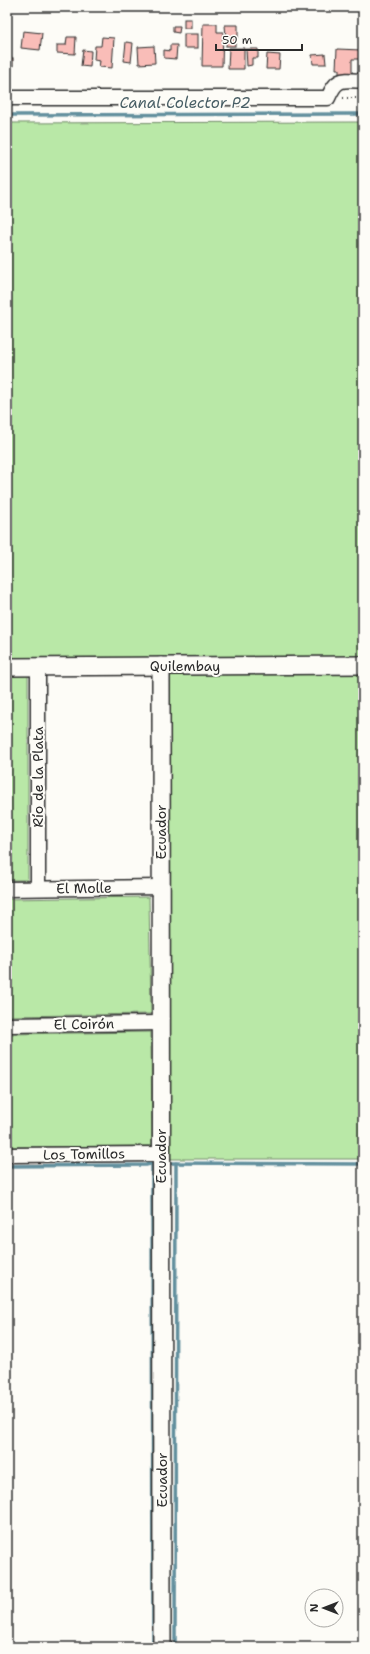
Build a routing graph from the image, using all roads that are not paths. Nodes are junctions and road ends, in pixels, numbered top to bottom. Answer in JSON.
{"nodes":[{"id":1,"x":363,"y":81,"type":"edge"},
{"id":2,"x":7,"y":98,"type":"edge"},
{"id":3,"x":363,"y":665,"type":"edge"},
{"id":4,"x":161,"y":666,"type":"junction"},
{"id":5,"x":7,"y":667,"type":"edge"},
{"id":6,"x":38,"y":667,"type":"junction"},
{"id":7,"x":161,"y":887,"type":"junction"},
{"id":8,"x":38,"y":888,"type":"junction"},
{"id":9,"x":7,"y":889,"type":"edge"},
{"id":10,"x":161,"y":1023,"type":"junction"},
{"id":11,"x":7,"y":1025,"type":"edge"},
{"id":12,"x":161,"y":1154,"type":"junction"},
{"id":13,"x":7,"y":1155,"type":"edge"},
{"id":14,"x":162,"y":1647,"type":"edge"}],
"edges":[{"from":1,"to":2,"type":"street"},
{"from":3,"to":4,"type":"street","name":"Quilembay"},
{"from":4,"to":6,"type":"street","name":"Quilembay"},
{"from":4,"to":7,"type":"street","name":"Ecuador"},
{"from":5,"to":6,"type":"street","name":"Quilembay"},
{"from":6,"to":8,"type":"street","name":"Río de la Plata"},
{"from":7,"to":8,"type":"street","name":"El Molle"},
{"from":7,"to":10,"type":"street","name":"Ecuador"},
{"from":8,"to":9,"type":"street","name":"El Molle"},
{"from":10,"to":11,"type":"street","name":"El Coirón"},
{"from":10,"to":12,"type":"street","name":"Ecuador"},
{"from":12,"to":13,"type":"street","name":"Los Tomillos"},
{"from":12,"to":14,"type":"street","name":"Ecuador"}]}
